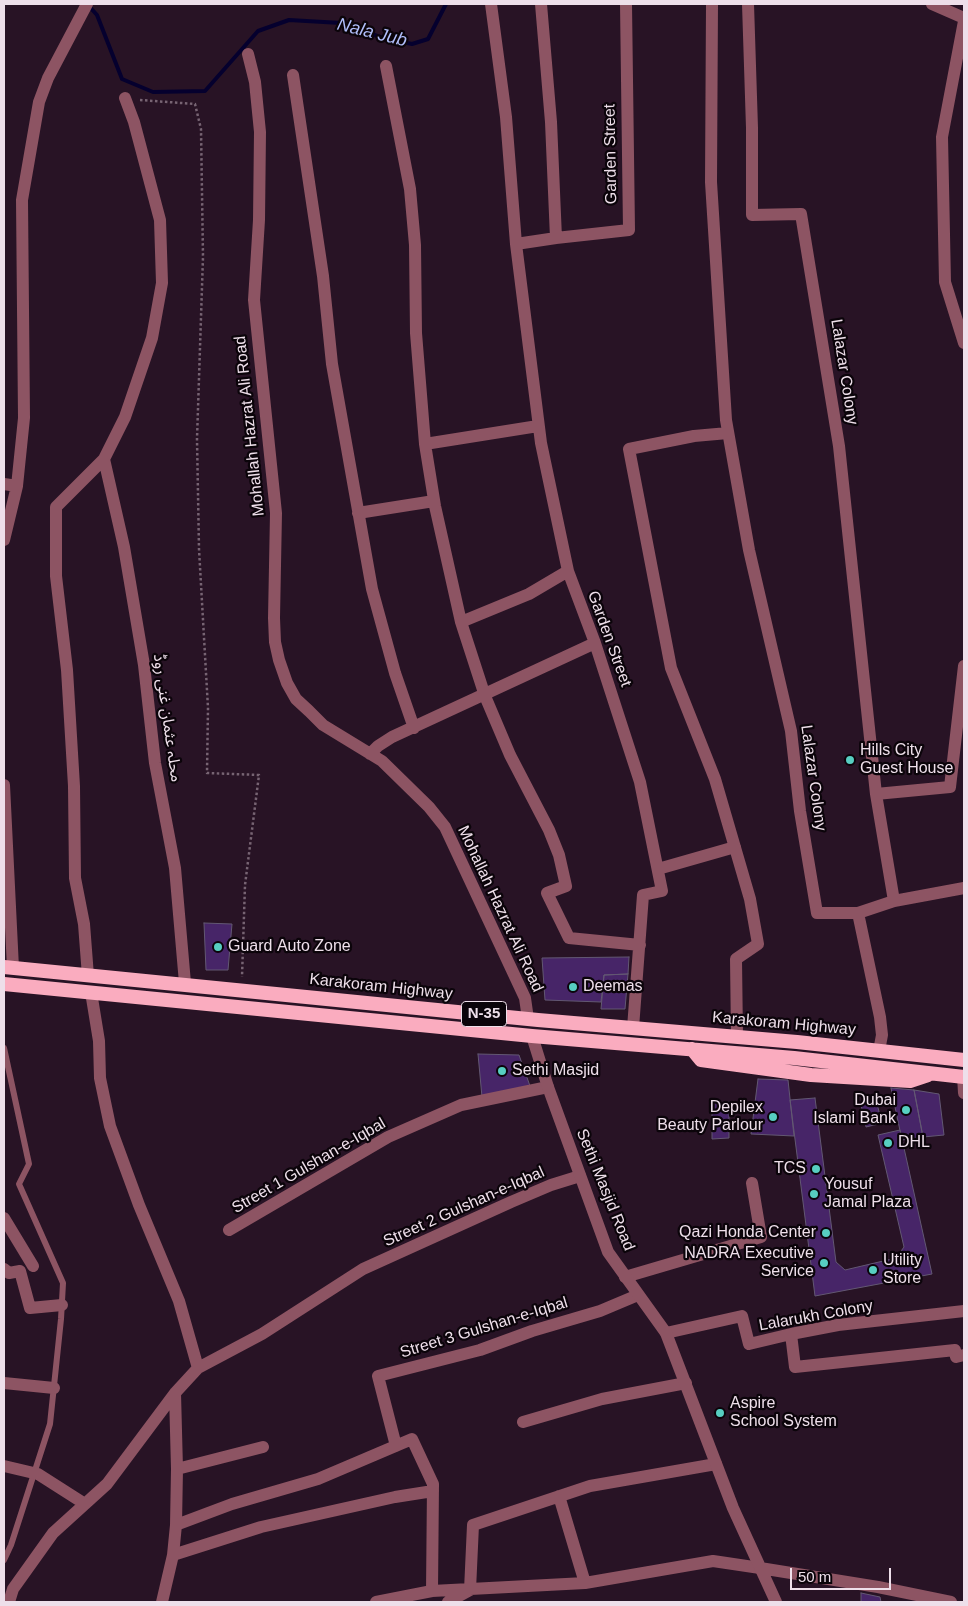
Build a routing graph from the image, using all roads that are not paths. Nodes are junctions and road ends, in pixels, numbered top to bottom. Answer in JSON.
{"nodes":[{"id":1,"x":491,"y":4,"type":"edge"},
{"id":2,"x":542,"y":4,"type":"edge"},
{"id":3,"x":626,"y":4,"type":"edge"},
{"id":4,"x":712,"y":4,"type":"edge"},
{"id":5,"x":748,"y":4,"type":"edge"},
{"id":6,"x":932,"y":4,"type":"edge"},
{"id":7,"x":85,"y":6,"type":"edge"},
{"id":8,"x":964,"y":20,"type":"edge"},
{"id":9,"x":248,"y":54,"type":"dead end"},
{"id":10,"x":386,"y":66,"type":"dead end"},
{"id":11,"x":293,"y":75,"type":"dead end"},
{"id":12,"x":125,"y":98,"type":"road end"},
{"id":13,"x":556,"y":238,"type":"junction"},
{"id":14,"x":516,"y":244,"type":"junction"},
{"id":15,"x":964,"y":343,"type":"edge"},
{"id":16,"x":538,"y":426,"type":"junction"},
{"id":17,"x":728,"y":433,"type":"junction"},
{"id":18,"x":425,"y":444,"type":"junction"},
{"id":19,"x":104,"y":459,"type":"junction"},
{"id":20,"x":4,"y":484,"type":"edge"},
{"id":21,"x":17,"y":486,"type":"junction"},
{"id":22,"x":434,"y":501,"type":"junction"},
{"id":23,"x":358,"y":513,"type":"junction"},
{"id":24,"x":4,"y":540,"type":"edge"},
{"id":25,"x":568,"y":571,"type":"junction"},
{"id":26,"x":461,"y":622,"type":"junction"},
{"id":27,"x":595,"y":643,"type":"junction"},
{"id":28,"x":964,"y":666,"type":"edge"},
{"id":29,"x":485,"y":696,"type":"junction"},
{"id":30,"x":414,"y":728,"type":"junction"},
{"id":31,"x":370,"y":754,"type":"junction"},
{"id":32,"x":4,"y":785,"type":"edge"},
{"id":33,"x":876,"y":794,"type":"junction"},
{"id":34,"x":735,"y":847,"type":"junction"},
{"id":35,"x":658,"y":869,"type":"junction"},
{"id":36,"x":964,"y":888,"type":"edge"},
{"id":37,"x":894,"y":901,"type":"junction"},
{"id":38,"x":858,"y":913,"type":"junction"},
{"id":39,"x":640,"y":945,"type":"junction"},
{"id":40,"x":8,"y":968,"type":"edge"},
{"id":41,"x":88,"y":976,"type":"junction"},
{"id":42,"x":185,"y":983,"type":"junction"},
{"id":43,"x":4,"y":984,"type":"edge"},
{"id":44,"x":91,"y":992,"type":"junction"},
{"id":45,"x":528,"y":1019,"type":"junction"},
{"id":46,"x":633,"y":1028,"type":"junction"},
{"id":47,"x":532,"y":1036,"type":"junction"},
{"id":48,"x":737,"y":1037,"type":"junction"},
{"id":49,"x":808,"y":1044,"type":"junction"},
{"id":50,"x":4,"y":1048,"type":"edge"},
{"id":51,"x":692,"y":1049,"type":"junction"},
{"id":52,"x":879,"y":1051,"type":"junction"},
{"id":53,"x":804,"y":1059,"type":"junction"},
{"id":54,"x":964,"y":1060,"type":"edge"},
{"id":55,"x":934,"y":1073,"type":"junction"},
{"id":56,"x":964,"y":1076,"type":"edge"},
{"id":57,"x":548,"y":1087,"type":"junction"},
{"id":58,"x":964,"y":1093,"type":"edge"},
{"id":59,"x":580,"y":1176,"type":"junction"},
{"id":60,"x":752,"y":1183,"type":"dead end"},
{"id":61,"x":4,"y":1218,"type":"edge"},
{"id":62,"x":229,"y":1230,"type":"dead end"},
{"id":63,"x":32,"y":1266,"type":"dead end"},
{"id":64,"x":4,"y":1269,"type":"edge"},
{"id":65,"x":625,"y":1277,"type":"junction"},
{"id":66,"x":638,"y":1295,"type":"junction"},
{"id":67,"x":62,"y":1305,"type":"junction"},
{"id":68,"x":964,"y":1311,"type":"edge"},
{"id":69,"x":666,"y":1333,"type":"junction"},
{"id":70,"x":791,"y":1334,"type":"junction"},
{"id":71,"x":964,"y":1355,"type":"edge"},
{"id":72,"x":198,"y":1368,"type":"junction"},
{"id":73,"x":4,"y":1383,"type":"edge"},
{"id":74,"x":686,"y":1383,"type":"junction"},
{"id":75,"x":54,"y":1388,"type":"junction"},
{"id":76,"x":175,"y":1393,"type":"junction"},
{"id":77,"x":522,"y":1422,"type":"dead end"},
{"id":78,"x":396,"y":1446,"type":"junction"},
{"id":79,"x":263,"y":1447,"type":"dead end"},
{"id":80,"x":716,"y":1464,"type":"junction"},
{"id":81,"x":4,"y":1466,"type":"edge"},
{"id":82,"x":177,"y":1469,"type":"junction"},
{"id":83,"x":33,"y":1473,"type":"junction"},
{"id":84,"x":433,"y":1491,"type":"junction"},
{"id":85,"x":559,"y":1496,"type":"junction"},
{"id":86,"x":85,"y":1504,"type":"junction"},
{"id":87,"x":176,"y":1525,"type":"junction"},
{"id":88,"x":173,"y":1555,"type":"junction"},
{"id":89,"x":4,"y":1560,"type":"edge"},
{"id":90,"x":760,"y":1568,"type":"junction"},
{"id":91,"x":585,"y":1583,"type":"junction"},
{"id":92,"x":470,"y":1590,"type":"junction"},
{"id":93,"x":432,"y":1591,"type":"junction"},
{"id":94,"x":9,"y":1602,"type":"edge"},
{"id":95,"x":162,"y":1602,"type":"edge"},
{"id":96,"x":376,"y":1602,"type":"edge"},
{"id":97,"x":448,"y":1602,"type":"edge"},
{"id":98,"x":776,"y":1602,"type":"edge"},
{"id":99,"x":951,"y":1602,"type":"edge"}],
"edges":[{"from":1,"to":14,"type":"street","name":"Garden Street"},
{"from":2,"to":13,"type":"street"},
{"from":3,"to":13,"type":"street","name":"Garden Street"},
{"from":4,"to":17,"type":"street"},
{"from":5,"to":33,"type":"street","name":"Lalazar Colony"},
{"from":6,"to":8,"type":"street"},
{"from":7,"to":21,"type":"street"},
{"from":8,"to":15,"type":"street"},
{"from":9,"to":31,"type":"street","name":"Mohallah Hazrat Ali Road"},
{"from":10,"to":18,"type":"street"},
{"from":11,"to":23,"type":"street"},
{"from":12,"to":19,"type":"street"},
{"from":13,"to":14,"type":"street","name":"Garden Street"},
{"from":14,"to":16,"type":"street","name":"Garden Street"},
{"from":16,"to":18,"type":"street"},
{"from":16,"to":25,"type":"street","name":"Garden Street"},
{"from":17,"to":34,"type":"street"},
{"from":17,"to":38,"type":"street","name":"Lalazar Colony"},
{"from":18,"to":22,"type":"street"},
{"from":19,"to":41,"type":"street"},
{"from":19,"to":42,"type":"street","name":"محلہ عثمان غنی روڈ"},
{"from":20,"to":21,"type":"street"},
{"from":21,"to":24,"type":"street"},
{"from":22,"to":23,"type":"street"},
{"from":22,"to":26,"type":"street"},
{"from":23,"to":30,"type":"street"},
{"from":25,"to":26,"type":"street"},
{"from":25,"to":27,"type":"street","name":"Garden Street"},
{"from":26,"to":29,"type":"street"},
{"from":27,"to":29,"type":"street"},
{"from":27,"to":35,"type":"street","name":"Garden Street"},
{"from":28,"to":33,"type":"street"},
{"from":29,"to":30,"type":"street"},
{"from":29,"to":39,"type":"street"},
{"from":30,"to":31,"type":"street"},
{"from":31,"to":45,"type":"street","name":"Mohallah Hazrat Ali Road"},
{"from":32,"to":40,"type":"street"},
{"from":33,"to":37,"type":"street","name":"Lalazar Colony"},
{"from":34,"to":35,"type":"street"},
{"from":34,"to":48,"type":"street"},
{"from":35,"to":39,"type":"street","name":"Garden Street"},
{"from":36,"to":37,"type":"street"},
{"from":37,"to":38,"type":"street","name":"Lalazar Colony"},
{"from":38,"to":52,"type":"street"},
{"from":39,"to":46,"type":"street","name":"Garden Street"},
{"from":40,"to":41,"type":"highway","name":"Karakoram Highway","number":"N-35"},
{"from":41,"to":42,"type":"highway","name":"Karakoram Highway","number":"N-35"},
{"from":42,"to":45,"type":"highway","name":"Karakoram Highway","number":"N-35"},
{"from":43,"to":44,"type":"highway","name":"Karakoram Highway","number":"N-35"},
{"from":44,"to":47,"type":"highway","name":"Karakoram Highway","number":"N-35"},
{"from":44,"to":72,"type":"street"},
{"from":45,"to":46,"type":"highway","name":"Karakoram Highway","number":"N-35"},
{"from":46,"to":48,"type":"highway","name":"Karakoram Highway","number":"N-35"},
{"from":47,"to":51,"type":"highway","name":"Karakoram Highway","number":"N-35"},
{"from":47,"to":57,"type":"street","name":"Sethi Masjid Road"},
{"from":48,"to":49,"type":"highway","name":"Karakoram Highway","number":"N-35"},
{"from":49,"to":52,"type":"highway","name":"Karakoram Highway","number":"N-35"},
{"from":49,"to":53,"type":"highway"},
{"from":50,"to":67,"type":"lane"},
{"from":51,"to":53,"type":"highway","name":"Karakoram Highway","number":"N-35"},
{"from":51,"to":55,"type":"highway"},
{"from":52,"to":54,"type":"highway","name":"Karakoram Highway","number":"N-35"},
{"from":53,"to":55,"type":"highway","name":"Karakoram Highway","number":"N-35"},
{"from":55,"to":56,"type":"highway","name":"Karakoram Highway","number":"N-35"},
{"from":56,"to":58,"type":"street"},
{"from":57,"to":59,"type":"street","name":"Sethi Masjid Road"},
{"from":57,"to":62,"type":"street","name":"Street 1 Gulshan-e-Iqbal"},
{"from":59,"to":65,"type":"street","name":"Sethi Masjid Road"},
{"from":59,"to":72,"type":"street","name":"Street 2 Gulshan-e-Iqbal"},
{"from":60,"to":65,"type":"street"},
{"from":61,"to":63,"type":"street"},
{"from":64,"to":67,"type":"street"},
{"from":65,"to":66,"type":"street","name":"Sethi Masjid Road"},
{"from":66,"to":69,"type":"street","name":"Sethi Masjid Road"},
{"from":66,"to":78,"type":"street","name":"Street 3 Gulshan-e-Iqbal"},
{"from":67,"to":75,"type":"lane"},
{"from":68,"to":70,"type":"street","name":"Lalarukh Colony"},
{"from":69,"to":70,"type":"street","name":"Lalarukh Colony"},
{"from":69,"to":74,"type":"street","name":"Sethi Masjid Road"},
{"from":70,"to":71,"type":"street"},
{"from":72,"to":76,"type":"street","name":"Street 2 Gulshan-e-Iqbal"},
{"from":73,"to":75,"type":"street"},
{"from":74,"to":77,"type":"street"},
{"from":74,"to":80,"type":"street","name":"Sethi Masjid Road"},
{"from":75,"to":83,"type":"lane"},
{"from":76,"to":82,"type":"street"},
{"from":76,"to":86,"type":"street","name":"Street 2 Gulshan-e-Iqbal"},
{"from":78,"to":84,"type":"street"},
{"from":78,"to":87,"type":"street"},
{"from":79,"to":82,"type":"street"},
{"from":80,"to":85,"type":"street"},
{"from":80,"to":90,"type":"street","name":"Sethi Masjid Road"},
{"from":81,"to":83,"type":"street"},
{"from":82,"to":87,"type":"street"},
{"from":83,"to":86,"type":"street"},
{"from":83,"to":89,"type":"lane"},
{"from":84,"to":88,"type":"street"},
{"from":84,"to":93,"type":"street"},
{"from":85,"to":91,"type":"street"},
{"from":85,"to":92,"type":"street"},
{"from":86,"to":94,"type":"street","name":"Street 2 Gulshan-e-Iqbal"},
{"from":87,"to":88,"type":"street"},
{"from":88,"to":95,"type":"street"},
{"from":90,"to":91,"type":"street"},
{"from":90,"to":98,"type":"street","name":"Sethi Masjid Road"},
{"from":90,"to":99,"type":"street"},
{"from":91,"to":92,"type":"street"},
{"from":92,"to":93,"type":"street"},
{"from":92,"to":97,"type":"street"},
{"from":93,"to":96,"type":"street"}]}
